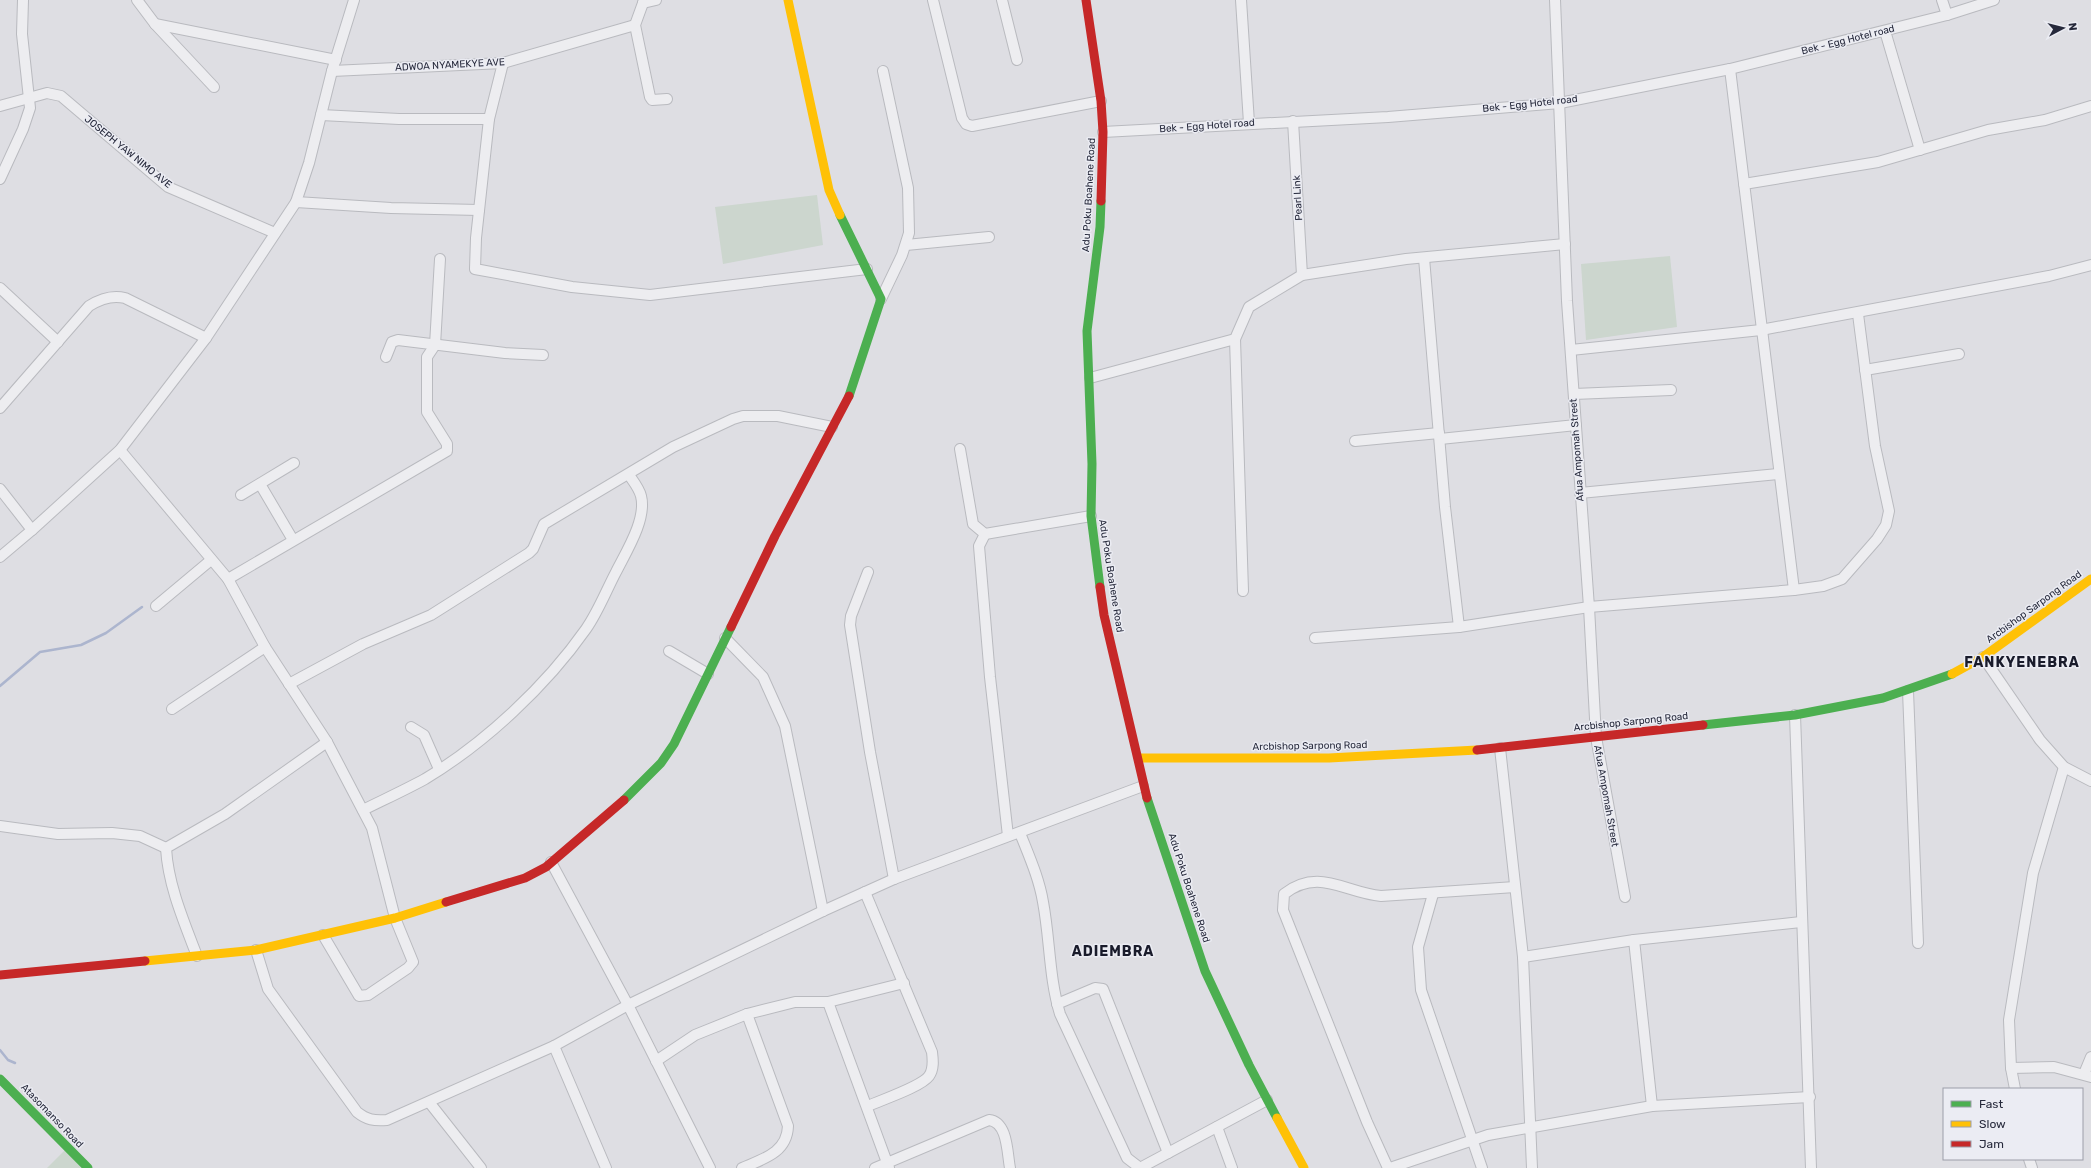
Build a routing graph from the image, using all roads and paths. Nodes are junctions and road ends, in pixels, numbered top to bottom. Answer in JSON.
{"nodes":[{"id":1,"x":23,"y":0,"type":"edge"},
{"id":2,"x":137,"y":0,"type":"edge"},
{"id":3,"x":354,"y":0,"type":"edge"},
{"id":4,"x":656,"y":0,"type":"edge"},
{"id":5,"x":788,"y":0,"type":"edge"},
{"id":6,"x":933,"y":0,"type":"edge"},
{"id":7,"x":1002,"y":0,"type":"edge"},
{"id":8,"x":1086,"y":0,"type":"edge"},
{"id":9,"x":1241,"y":0,"type":"edge"},
{"id":10,"x":1555,"y":0,"type":"edge"},
{"id":11,"x":1942,"y":0,"type":"edge"},
{"id":12,"x":1994,"y":0,"type":"edge"},
{"id":13,"x":643,"y":1,"type":"edge"},
{"id":14,"x":1948,"y":15,"type":"junction"},
{"id":15,"x":155,"y":24,"type":"junction"},
{"id":16,"x":635,"y":25,"type":"junction"},
{"id":17,"x":1885,"y":31,"type":"junction"},
{"id":18,"x":336,"y":60,"type":"junction"},
{"id":19,"x":1017,"y":60,"type":"dead end"},
{"id":20,"x":503,"y":63,"type":"junction"},
{"id":21,"x":1730,"y":69,"type":"junction"},
{"id":22,"x":332,"y":71,"type":"junction"},
{"id":23,"x":883,"y":71,"type":"dead end"},
{"id":24,"x":214,"y":88,"type":"dead end"},
{"id":25,"x":28,"y":97,"type":"junction"},
{"id":26,"x":667,"y":99,"type":"dead end"},
{"id":27,"x":1101,"y":100,"type":"junction"},
{"id":28,"x":1560,"y":103,"type":"junction"},
{"id":29,"x":0,"y":106,"type":"edge"},
{"id":30,"x":2091,"y":106,"type":"edge"},
{"id":31,"x":321,"y":115,"type":"junction"},
{"id":32,"x":490,"y":119,"type":"junction"},
{"id":33,"x":1293,"y":121,"type":"junction"},
{"id":34,"x":1249,"y":123,"type":"junction"},
{"id":35,"x":1103,"y":132,"type":"junction"},
{"id":36,"x":1920,"y":150,"type":"junction"},
{"id":37,"x":0,"y":179,"type":"edge"},
{"id":38,"x":1744,"y":184,"type":"junction"},
{"id":39,"x":296,"y":202,"type":"junction"},
{"id":40,"x":479,"y":210,"type":"junction"},
{"id":41,"x":275,"y":233,"type":"junction"},
{"id":42,"x":989,"y":237,"type":"dead end"},
{"id":43,"x":1565,"y":244,"type":"junction"},
{"id":44,"x":906,"y":245,"type":"junction"},
{"id":45,"x":1424,"y":258,"type":"junction"},
{"id":46,"x":440,"y":259,"type":"dead end"},
{"id":47,"x":2091,"y":265,"type":"edge"},
{"id":48,"x":868,"y":269,"type":"junction"},
{"id":49,"x":1302,"y":275,"type":"junction"},
{"id":50,"x":0,"y":288,"type":"edge"},
{"id":51,"x":881,"y":299,"type":"junction"},
{"id":52,"x":1858,"y":314,"type":"junction"},
{"id":53,"x":1761,"y":330,"type":"junction"},
{"id":54,"x":206,"y":338,"type":"junction"},
{"id":55,"x":1235,"y":339,"type":"junction"},
{"id":56,"x":58,"y":342,"type":"junction"},
{"id":57,"x":435,"y":345,"type":"junction"},
{"id":58,"x":1571,"y":350,"type":"junction"},
{"id":59,"x":1959,"y":354,"type":"dead end"},
{"id":60,"x":542,"y":355,"type":"dead end"},
{"id":61,"x":386,"y":357,"type":"dead end"},
{"id":62,"x":1865,"y":370,"type":"junction"},
{"id":63,"x":1090,"y":378,"type":"junction"},
{"id":64,"x":1671,"y":390,"type":"dead end"},
{"id":65,"x":1574,"y":394,"type":"junction"},
{"id":66,"x":0,"y":408,"type":"edge"},
{"id":67,"x":1576,"y":425,"type":"junction"},
{"id":68,"x":832,"y":427,"type":"junction"},
{"id":69,"x":1439,"y":436,"type":"junction"},
{"id":70,"x":1354,"y":441,"type":"dead end"},
{"id":71,"x":960,"y":449,"type":"dead end"},
{"id":72,"x":120,"y":450,"type":"junction"},
{"id":73,"x":294,"y":463,"type":"dead end"},
{"id":74,"x":1778,"y":474,"type":"junction"},
{"id":75,"x":629,"y":475,"type":"junction"},
{"id":76,"x":260,"y":484,"type":"junction"},
{"id":77,"x":0,"y":489,"type":"edge"},
{"id":78,"x":1580,"y":493,"type":"junction"},
{"id":79,"x":241,"y":495,"type":"dead end"},
{"id":80,"x":1091,"y":516,"type":"junction"},
{"id":81,"x":32,"y":530,"type":"junction"},
{"id":82,"x":985,"y":534,"type":"junction"},
{"id":83,"x":293,"y":540,"type":"junction"},
{"id":84,"x":0,"y":557,"type":"edge"},
{"id":85,"x":211,"y":560,"type":"junction"},
{"id":86,"x":868,"y":572,"type":"dead end"},
{"id":87,"x":228,"y":579,"type":"junction"},
{"id":88,"x":2091,"y":579,"type":"edge"},
{"id":89,"x":1794,"y":590,"type":"junction"},
{"id":90,"x":1243,"y":591,"type":"dead end"},
{"id":91,"x":156,"y":606,"type":"dead end"},
{"id":92,"x":1589,"y":607,"type":"junction"},
{"id":93,"x":1459,"y":627,"type":"junction"},
{"id":94,"x":725,"y":638,"type":"junction"},
{"id":95,"x":1315,"y":638,"type":"dead end"},
{"id":96,"x":265,"y":647,"type":"junction"},
{"id":97,"x":669,"y":651,"type":"dead end"},
{"id":98,"x":1983,"y":657,"type":"junction"},
{"id":99,"x":708,"y":674,"type":"junction"},
{"id":100,"x":289,"y":684,"type":"junction"},
{"id":101,"x":1908,"y":691,"type":"junction"},
{"id":102,"x":172,"y":709,"type":"dead end"},
{"id":103,"x":1795,"y":715,"type":"junction"},
{"id":104,"x":411,"y":727,"type":"dead end"},
{"id":105,"x":1596,"y":737,"type":"junction"},
{"id":106,"x":327,"y":742,"type":"junction"},
{"id":107,"x":1500,"y":748,"type":"junction"},
{"id":108,"x":1139,"y":758,"type":"junction"},
{"id":109,"x":2064,"y":767,"type":"junction"},
{"id":110,"x":439,"y":769,"type":"junction"},
{"id":111,"x":2091,"y":781,"type":"edge"},
{"id":112,"x":1143,"y":786,"type":"junction"},
{"id":113,"x":363,"y":810,"type":"junction"},
{"id":114,"x":0,"y":826,"type":"edge"},
{"id":115,"x":1020,"y":833,"type":"junction"},
{"id":116,"x":1008,"y":836,"type":"junction"},
{"id":117,"x":166,"y":848,"type":"junction"},
{"id":118,"x":552,"y":862,"type":"junction"},
{"id":119,"x":894,"y":879,"type":"junction"},
{"id":120,"x":1515,"y":887,"type":"junction"},
{"id":121,"x":865,"y":892,"type":"junction"},
{"id":122,"x":1433,"y":894,"type":"junction"},
{"id":123,"x":1625,"y":897,"type":"dead end"},
{"id":124,"x":823,"y":911,"type":"junction"},
{"id":125,"x":395,"y":918,"type":"junction"},
{"id":126,"x":1801,"y":922,"type":"junction"},
{"id":127,"x":323,"y":935,"type":"junction"},
{"id":128,"x":1634,"y":940,"type":"junction"},
{"id":129,"x":1918,"y":943,"type":"dead end"},
{"id":130,"x":256,"y":950,"type":"junction"},
{"id":131,"x":197,"y":956,"type":"junction"},
{"id":132,"x":1523,"y":957,"type":"junction"},
{"id":133,"x":0,"y":974,"type":"edge"},
{"id":134,"x":904,"y":983,"type":"junction"},
{"id":135,"x":828,"y":1002,"type":"junction"},
{"id":136,"x":1057,"y":1004,"type":"junction"},
{"id":137,"x":628,"y":1005,"type":"junction"},
{"id":138,"x":746,"y":1014,"type":"junction"},
{"id":139,"x":554,"y":1046,"type":"junction"},
{"id":140,"x":2091,"y":1057,"type":"edge"},
{"id":141,"x":656,"y":1061,"type":"junction"},
{"id":142,"x":2011,"y":1068,"type":"junction"},
{"id":143,"x":2088,"y":1075,"type":"edge"},
{"id":144,"x":0,"y":1079,"type":"edge"},
{"id":145,"x":2015,"y":1088,"type":"edge"},
{"id":146,"x":1810,"y":1097,"type":"junction"},
{"id":147,"x":1267,"y":1100,"type":"junction"},
{"id":148,"x":429,"y":1102,"type":"junction"},
{"id":149,"x":868,"y":1106,"type":"junction"},
{"id":150,"x":1652,"y":1106,"type":"junction"},
{"id":151,"x":1217,"y":1127,"type":"junction"},
{"id":152,"x":1529,"y":1127,"type":"junction"},
{"id":153,"x":1473,"y":1140,"type":"junction"},
{"id":154,"x":1168,"y":1153,"type":"junction"},
{"id":155,"x":888,"y":1165,"type":"edge"},
{"id":156,"x":88,"y":1168,"type":"edge"},
{"id":157,"x":481,"y":1168,"type":"edge"},
{"id":158,"x":606,"y":1168,"type":"edge"},
{"id":159,"x":710,"y":1168,"type":"edge"},
{"id":160,"x":742,"y":1168,"type":"edge"},
{"id":161,"x":876,"y":1168,"type":"edge"},
{"id":162,"x":1010,"y":1168,"type":"edge"},
{"id":163,"x":1140,"y":1168,"type":"edge"},
{"id":164,"x":1232,"y":1168,"type":"edge"},
{"id":165,"x":1304,"y":1168,"type":"edge"},
{"id":166,"x":1389,"y":1168,"type":"edge"},
{"id":167,"x":1482,"y":1168,"type":"edge"},
{"id":168,"x":1532,"y":1168,"type":"edge"},
{"id":169,"x":1811,"y":1168,"type":"edge"}],
"edges":[{"from":1,"to":25,"type":"street"},
{"from":2,"to":15,"type":"street"},
{"from":3,"to":18,"type":"street"},
{"from":4,"to":13,"type":"street"},
{"from":5,"to":48,"type":"street"},
{"from":6,"to":27,"type":"street"},
{"from":7,"to":19,"type":"street"},
{"from":8,"to":27,"type":"street","name":"Adu Poku Boahene Road"},
{"from":9,"to":34,"type":"street"},
{"from":10,"to":28,"type":"street","name":"Afua Ampomah Street"},
{"from":11,"to":14,"type":"street"},
{"from":12,"to":14,"type":"street","name":"Bek - Egg Hotel road"},
{"from":13,"to":16,"type":"street"},
{"from":14,"to":17,"type":"street","name":"Bek - Egg Hotel road"},
{"from":15,"to":18,"type":"street"},
{"from":15,"to":24,"type":"street"},
{"from":16,"to":20,"type":"street","name":"ADWOA NYAMEKYE AVE"},
{"from":16,"to":26,"type":"street"},
{"from":17,"to":21,"type":"street","name":"Bek - Egg Hotel road"},
{"from":17,"to":36,"type":"street"},
{"from":18,"to":22,"type":"street"},
{"from":20,"to":22,"type":"street","name":"ADWOA NYAMEKYE AVE"},
{"from":20,"to":32,"type":"street"},
{"from":21,"to":28,"type":"street","name":"Bek - Egg Hotel road"},
{"from":21,"to":38,"type":"street"},
{"from":22,"to":31,"type":"street"},
{"from":23,"to":44,"type":"street"},
{"from":25,"to":29,"type":"street","name":"JOSEPH YAW NIMO AVE"},
{"from":25,"to":37,"type":"street"},
{"from":25,"to":41,"type":"street","name":"JOSEPH YAW NIMO AVE"},
{"from":27,"to":35,"type":"street","name":"Adu Poku Boahene Road"},
{"from":28,"to":33,"type":"street","name":"Bek - Egg Hotel road"},
{"from":28,"to":43,"type":"street","name":"Afua Ampomah Street"},
{"from":30,"to":36,"type":"street"},
{"from":31,"to":32,"type":"street"},
{"from":31,"to":39,"type":"street"},
{"from":32,"to":40,"type":"street"},
{"from":33,"to":34,"type":"street","name":"Bek - Egg Hotel road"},
{"from":33,"to":49,"type":"street","name":"Pearl Link"},
{"from":34,"to":35,"type":"street","name":"Bek - Egg Hotel road"},
{"from":35,"to":63,"type":"street","name":"Adu Poku Boahene Road"},
{"from":36,"to":38,"type":"street"},
{"from":38,"to":53,"type":"street"},
{"from":39,"to":40,"type":"street"},
{"from":39,"to":41,"type":"street"},
{"from":40,"to":48,"type":"street"},
{"from":41,"to":54,"type":"street"},
{"from":42,"to":44,"type":"street"},
{"from":43,"to":45,"type":"street"},
{"from":43,"to":58,"type":"street","name":"Afua Ampomah Street"},
{"from":44,"to":51,"type":"street"},
{"from":45,"to":49,"type":"street"},
{"from":45,"to":69,"type":"street"},
{"from":46,"to":57,"type":"street"},
{"from":47,"to":52,"type":"street"},
{"from":48,"to":51,"type":"street"},
{"from":49,"to":55,"type":"street"},
{"from":50,"to":56,"type":"street"},
{"from":51,"to":68,"type":"street"},
{"from":52,"to":53,"type":"street"},
{"from":52,"to":62,"type":"street"},
{"from":53,"to":58,"type":"street"},
{"from":53,"to":74,"type":"street"},
{"from":54,"to":56,"type":"street"},
{"from":54,"to":72,"type":"street"},
{"from":55,"to":63,"type":"street"},
{"from":55,"to":90,"type":"street"},
{"from":56,"to":66,"type":"street"},
{"from":57,"to":60,"type":"street"},
{"from":57,"to":61,"type":"street"},
{"from":57,"to":83,"type":"street"},
{"from":58,"to":65,"type":"street","name":"Afua Ampomah Street"},
{"from":59,"to":62,"type":"street"},
{"from":62,"to":89,"type":"street"},
{"from":63,"to":80,"type":"street","name":"Adu Poku Boahene Road"},
{"from":64,"to":65,"type":"street"},
{"from":65,"to":67,"type":"street","name":"Afua Ampomah Street"},
{"from":67,"to":69,"type":"street"},
{"from":67,"to":78,"type":"street","name":"Afua Ampomah Street"},
{"from":68,"to":75,"type":"street"},
{"from":68,"to":94,"type":"street"},
{"from":69,"to":70,"type":"street"},
{"from":69,"to":93,"type":"street"},
{"from":71,"to":82,"type":"street"},
{"from":72,"to":81,"type":"street"},
{"from":72,"to":85,"type":"street"},
{"from":73,"to":76,"type":"street"},
{"from":74,"to":78,"type":"street"},
{"from":74,"to":89,"type":"street"},
{"from":75,"to":100,"type":"street"},
{"from":75,"to":110,"type":"street"},
{"from":76,"to":79,"type":"street"},
{"from":76,"to":83,"type":"street"},
{"from":77,"to":81,"type":"street"},
{"from":78,"to":92,"type":"street","name":"Afua Ampomah Street"},
{"from":80,"to":82,"type":"street"},
{"from":80,"to":108,"type":"street","name":"Adu Poku Boahene Road"},
{"from":81,"to":84,"type":"street"},
{"from":82,"to":116,"type":"street"},
{"from":83,"to":87,"type":"street"},
{"from":85,"to":87,"type":"street"},
{"from":85,"to":91,"type":"street"},
{"from":86,"to":119,"type":"street"},
{"from":87,"to":96,"type":"street"},
{"from":88,"to":98,"type":"street","name":"Arcbishop Sarpong Road"},
{"from":89,"to":92,"type":"street"},
{"from":92,"to":93,"type":"street"},
{"from":92,"to":105,"type":"street","name":"Afua Ampomah Street"},
{"from":93,"to":95,"type":"street"},
{"from":94,"to":99,"type":"street"},
{"from":94,"to":124,"type":"street"},
{"from":96,"to":100,"type":"street"},
{"from":96,"to":102,"type":"street"},
{"from":97,"to":99,"type":"street"},
{"from":98,"to":101,"type":"street","name":"Arcbishop Sarpong Road"},
{"from":98,"to":109,"type":"street"},
{"from":99,"to":118,"type":"street"},
{"from":100,"to":106,"type":"street"},
{"from":101,"to":103,"type":"street","name":"Arcbishop Sarpong Road"},
{"from":101,"to":129,"type":"street"},
{"from":103,"to":105,"type":"street","name":"Arcbishop Sarpong Road"},
{"from":103,"to":126,"type":"street"},
{"from":104,"to":110,"type":"street"},
{"from":105,"to":107,"type":"street","name":"Arcbishop Sarpong Road"},
{"from":105,"to":123,"type":"street","name":"Afua Ampomah Street"},
{"from":106,"to":113,"type":"street"},
{"from":106,"to":117,"type":"street"},
{"from":107,"to":108,"type":"street","name":"Arcbishop Sarpong Road"},
{"from":107,"to":120,"type":"street"},
{"from":108,"to":112,"type":"street","name":"Adu Poku Boahene Road"},
{"from":109,"to":111,"type":"street"},
{"from":109,"to":142,"type":"street"},
{"from":110,"to":113,"type":"street"},
{"from":112,"to":115,"type":"street"},
{"from":112,"to":147,"type":"street","name":"Adu Poku Boahene Road"},
{"from":113,"to":125,"type":"street"},
{"from":114,"to":117,"type":"street"},
{"from":115,"to":116,"type":"street"},
{"from":115,"to":136,"type":"street"},
{"from":116,"to":119,"type":"street"},
{"from":117,"to":131,"type":"street"},
{"from":118,"to":125,"type":"street"},
{"from":118,"to":137,"type":"street"},
{"from":119,"to":121,"type":"street"},
{"from":120,"to":122,"type":"street"},
{"from":120,"to":132,"type":"street"},
{"from":121,"to":124,"type":"street"},
{"from":121,"to":134,"type":"street"},
{"from":122,"to":153,"type":"street"},
{"from":122,"to":166,"type":"street"},
{"from":124,"to":137,"type":"street"},
{"from":125,"to":127,"type":"street"},
{"from":125,"to":127,"type":"street"},
{"from":126,"to":128,"type":"street"},
{"from":126,"to":146,"type":"street"},
{"from":127,"to":130,"type":"street"},
{"from":128,"to":132,"type":"street"},
{"from":128,"to":150,"type":"street"},
{"from":130,"to":131,"type":"street"},
{"from":130,"to":148,"type":"street"},
{"from":131,"to":133,"type":"street"},
{"from":132,"to":152,"type":"street"},
{"from":134,"to":135,"type":"street"},
{"from":134,"to":149,"type":"street"},
{"from":135,"to":138,"type":"street"},
{"from":135,"to":149,"type":"street"},
{"from":136,"to":154,"type":"street"},
{"from":136,"to":163,"type":"street"},
{"from":137,"to":139,"type":"street"},
{"from":137,"to":141,"type":"street"},
{"from":138,"to":141,"type":"street"},
{"from":138,"to":160,"type":"street"},
{"from":139,"to":148,"type":"street"},
{"from":139,"to":158,"type":"street"},
{"from":140,"to":143,"type":"street"},
{"from":141,"to":159,"type":"street"},
{"from":142,"to":143,"type":"street"},
{"from":142,"to":145,"type":"street"},
{"from":144,"to":156,"type":"street","name":"Atasomanso Road"},
{"from":146,"to":150,"type":"street"},
{"from":146,"to":169,"type":"street"},
{"from":147,"to":151,"type":"street"},
{"from":147,"to":165,"type":"street","name":"Adu Poku Boahene Road"},
{"from":148,"to":157,"type":"street"},
{"from":149,"to":155,"type":"street"},
{"from":150,"to":152,"type":"street"},
{"from":151,"to":154,"type":"street"},
{"from":151,"to":164,"type":"street"},
{"from":152,"to":153,"type":"street"},
{"from":152,"to":168,"type":"street"},
{"from":153,"to":166,"type":"street"},
{"from":153,"to":167,"type":"street"},
{"from":154,"to":163,"type":"street"},
{"from":155,"to":161,"type":"street"},
{"from":155,"to":162,"type":"street"}]}
